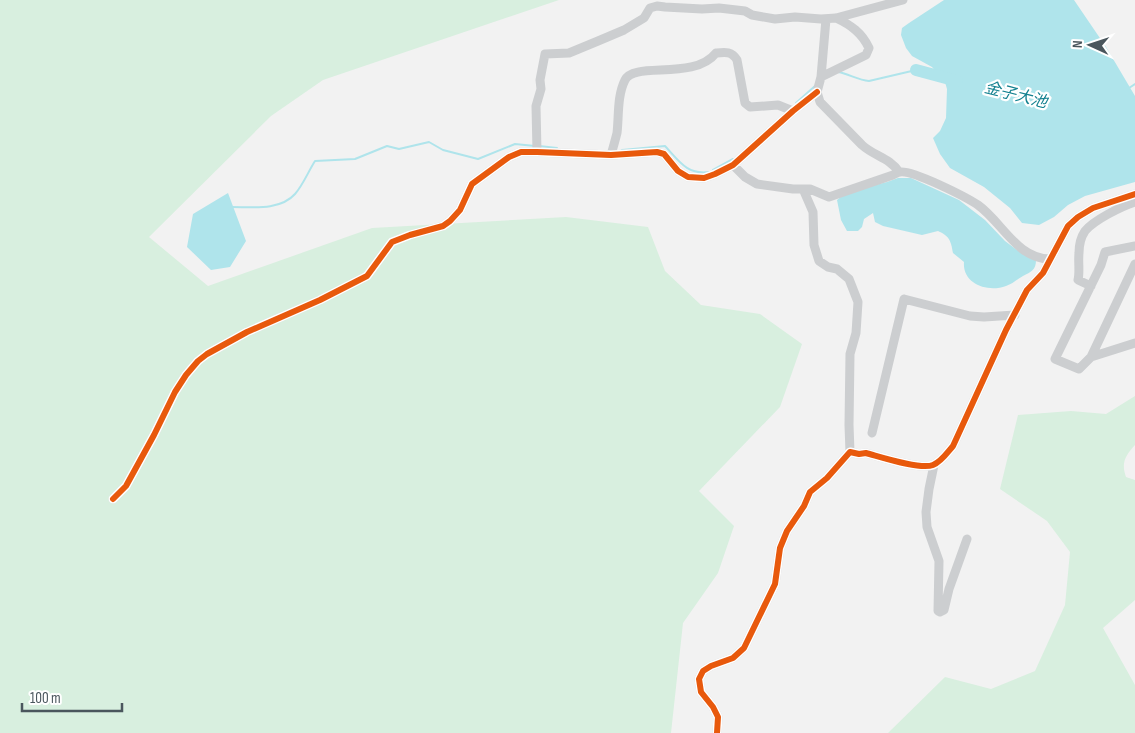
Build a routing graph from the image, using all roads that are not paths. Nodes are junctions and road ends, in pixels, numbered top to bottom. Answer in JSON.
{"nodes":[{"id":1,"x":903,"y":0,"type":"edge"},
{"id":2,"x":836,"y":18,"type":"junction"},
{"id":3,"x":826,"y":19,"type":"junction"},
{"id":4,"x":821,"y":77,"type":"junction"},
{"id":5,"x":817,"y":92,"type":"junction"},
{"id":6,"x":789,"y":109,"type":"junction"},
{"id":7,"x":537,"y":152,"type":"junction"},
{"id":8,"x":611,"y":156,"type":"junction"},
{"id":9,"x":733,"y":165,"type":"junction"},
{"id":10,"x":899,"y":172,"type":"junction"},
{"id":11,"x":803,"y":189,"type":"junction"},
{"id":12,"x":1135,"y":194,"type":"edge"},
{"id":13,"x":1135,"y":202,"type":"edge"},
{"id":14,"x":1135,"y":246,"type":"edge"},
{"id":15,"x":1050,"y":259,"type":"junction"},
{"id":16,"x":1135,"y":264,"type":"edge"},
{"id":17,"x":1091,"y":286,"type":"junction"},
{"id":18,"x":1015,"y":315,"type":"junction"},
{"id":19,"x":1135,"y":343,"type":"edge"},
{"id":20,"x":1091,"y":357,"type":"junction"},
{"id":21,"x":872,"y":433,"type":"dead end"},
{"id":22,"x":850,"y":452,"type":"junction"},
{"id":23,"x":934,"y":465,"type":"junction"},
{"id":24,"x":113,"y":499,"type":"dead end"},
{"id":25,"x":967,"y":539,"type":"dead end"},
{"id":26,"x":717,"y":733,"type":"edge"}],
"edges":[{"from":1,"to":2,"type":"street"},
{"from":2,"to":3,"type":"street"},
{"from":2,"to":4,"type":"street"},
{"from":3,"to":4,"type":"street"},
{"from":3,"to":7,"type":"street"},
{"from":4,"to":5,"type":"street"},
{"from":5,"to":6,"type":"street"},
{"from":5,"to":10,"type":"street"},
{"from":6,"to":8,"type":"street"},
{"from":6,"to":9,"type":"street"},
{"from":7,"to":8,"type":"street"},
{"from":7,"to":24,"type":"street"},
{"from":8,"to":9,"type":"street"},
{"from":9,"to":11,"type":"street"},
{"from":10,"to":11,"type":"street"},
{"from":10,"to":15,"type":"street"},
{"from":11,"to":22,"type":"street"},
{"from":12,"to":15,"type":"street"},
{"from":13,"to":17,"type":"street"},
{"from":14,"to":17,"type":"street"},
{"from":15,"to":18,"type":"street"},
{"from":16,"to":20,"type":"street"},
{"from":17,"to":20,"type":"street"},
{"from":18,"to":21,"type":"street"},
{"from":18,"to":23,"type":"street"},
{"from":19,"to":20,"type":"street"},
{"from":22,"to":23,"type":"street"},
{"from":22,"to":26,"type":"street"},
{"from":23,"to":25,"type":"street"}]}
